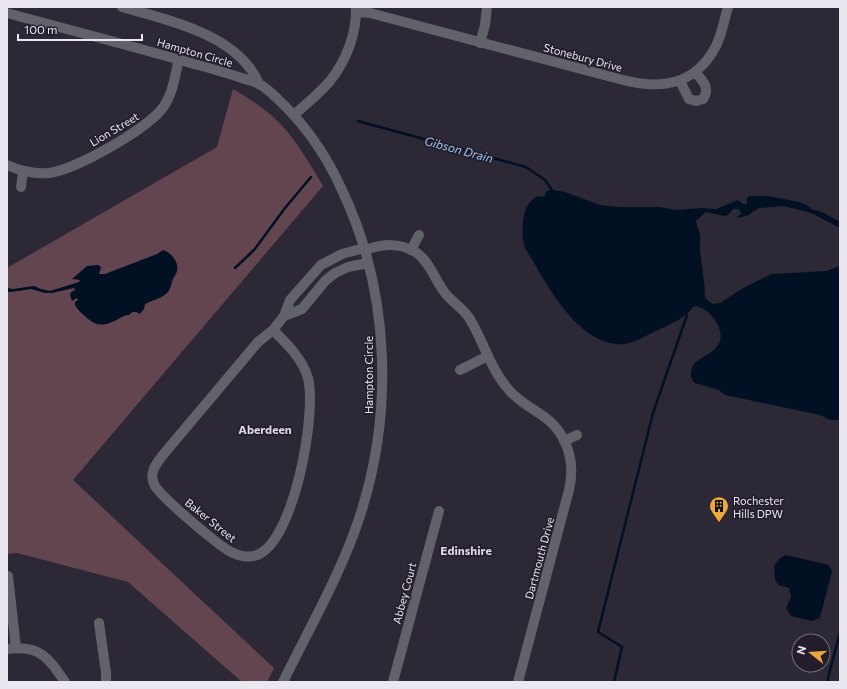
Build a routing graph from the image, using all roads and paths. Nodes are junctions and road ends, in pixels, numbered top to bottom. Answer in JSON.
{"nodes":[{"id":1,"x":122,"y":7,"type":"edge"},
{"id":2,"x":487,"y":7,"type":"edge"},
{"id":3,"x":728,"y":7,"type":"edge"},
{"id":4,"x":356,"y":10,"type":"edge"},
{"id":5,"x":7,"y":13,"type":"edge"},
{"id":6,"x":480,"y":42,"type":"junction"},
{"id":7,"x":179,"y":59,"type":"junction"},
{"id":8,"x":695,"y":72,"type":"junction"},
{"id":9,"x":680,"y":81,"type":"junction"},
{"id":10,"x":259,"y":84,"type":"junction"},
{"id":11,"x":294,"y":115,"type":"junction"},
{"id":12,"x":7,"y":165,"type":"edge"},
{"id":13,"x":23,"y":171,"type":"junction"},
{"id":14,"x":21,"y":187,"type":"dead end"},
{"id":15,"x":419,"y":235,"type":"dead end"},
{"id":16,"x":364,"y":249,"type":"junction"},
{"id":17,"x":411,"y":250,"type":"junction"},
{"id":18,"x":368,"y":263,"type":"junction"},
{"id":19,"x":316,"y":271,"type":"junction"},
{"id":20,"x":325,"y":281,"type":"junction"},
{"id":21,"x":284,"y":316,"type":"junction"},
{"id":22,"x":273,"y":330,"type":"junction"},
{"id":23,"x":488,"y":356,"type":"junction"},
{"id":24,"x":460,"y":370,"type":"dead end"},
{"id":25,"x":577,"y":435,"type":"dead end"},
{"id":26,"x":564,"y":440,"type":"junction"},
{"id":27,"x":439,"y":511,"type":"dead end"},
{"id":28,"x":8,"y":576,"type":"dead end"},
{"id":29,"x":99,"y":623,"type":"dead end"},
{"id":30,"x":12,"y":648,"type":"edge"},
{"id":31,"x":65,"y":682,"type":"edge"},
{"id":32,"x":106,"y":682,"type":"edge"},
{"id":33,"x":283,"y":682,"type":"edge"},
{"id":34,"x":393,"y":682,"type":"edge"},
{"id":35,"x":518,"y":682,"type":"edge"}],
"edges":[{"from":1,"to":10,"type":"street","name":"Hampton Circle"},
{"from":2,"to":6,"type":"street"},
{"from":3,"to":8,"type":"street","name":"Stonebury Drive"},
{"from":4,"to":6,"type":"street","name":"Stonebury Drive"},
{"from":4,"to":11,"type":"street"},
{"from":5,"to":7,"type":"street","name":"Hampton Circle"},
{"from":6,"to":9,"type":"street","name":"Stonebury Drive"},
{"from":7,"to":10,"type":"street","name":"Hampton Circle"},
{"from":7,"to":13,"type":"street","name":"Lion Street"},
{"from":8,"to":9,"type":"street","name":"Stonebury Drive"},
{"from":8,"to":9,"type":"street"},
{"from":10,"to":11,"type":"street","name":"Hampton Circle"},
{"from":11,"to":16,"type":"street","name":"Hampton Circle"},
{"from":12,"to":13,"type":"street","name":"Lion Street"},
{"from":13,"to":14,"type":"street"},
{"from":15,"to":17,"type":"street"},
{"from":16,"to":17,"type":"street","name":"Dartmouth Drive"},
{"from":16,"to":18,"type":"street","name":"Hampton Circle"},
{"from":16,"to":19,"type":"street","name":"Baker Street"},
{"from":17,"to":23,"type":"street","name":"Dartmouth Drive"},
{"from":18,"to":20,"type":"street","name":"Baker Street"},
{"from":18,"to":33,"type":"street","name":"Hampton Circle"},
{"from":19,"to":20,"type":"street"},
{"from":19,"to":21,"type":"street","name":"Baker Street"},
{"from":20,"to":21,"type":"street","name":"Baker Street"},
{"from":21,"to":22,"type":"street","name":"Baker Street"},
{"from":22,"to":22,"type":"street","name":"Baker Street"},
{"from":23,"to":24,"type":"street"},
{"from":23,"to":26,"type":"street","name":"Dartmouth Drive"},
{"from":25,"to":26,"type":"street"},
{"from":26,"to":35,"type":"street","name":"Dartmouth Drive"},
{"from":27,"to":34,"type":"street","name":"Abbey Court"},
{"from":28,"to":30,"type":"street"},
{"from":29,"to":32,"type":"street"},
{"from":30,"to":31,"type":"street"}]}
